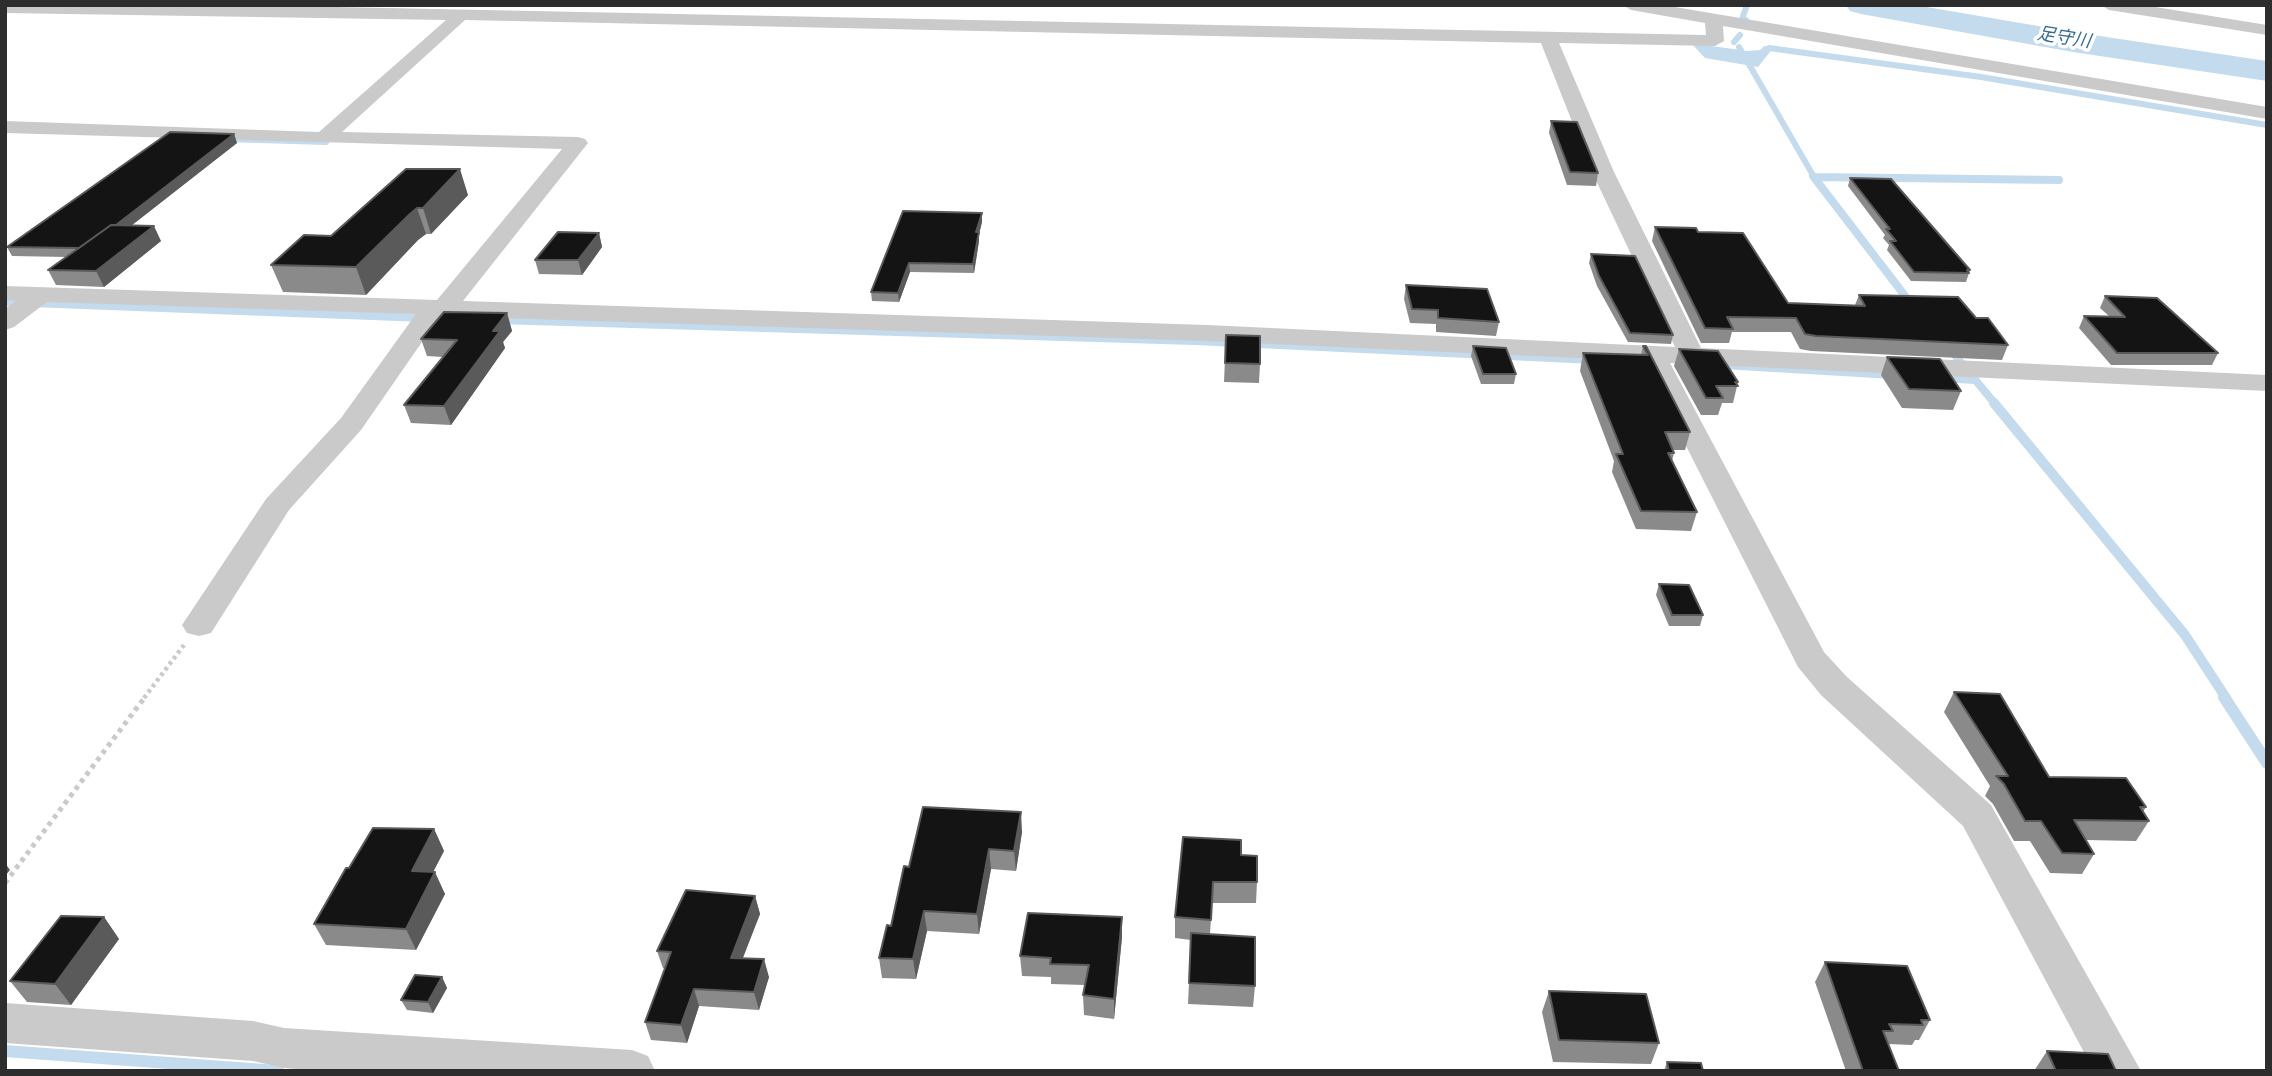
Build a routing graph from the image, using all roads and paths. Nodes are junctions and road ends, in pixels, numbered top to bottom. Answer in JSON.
{"nodes":[{"id":1,"x":1631,"y":5,"type":"edge"},
{"id":2,"x":2109,"y":5,"type":"edge"},
{"id":3,"x":5,"y":8,"type":"edge"},
{"id":4,"x":457,"y":18,"type":"junction"},
{"id":5,"x":1714,"y":19,"type":"junction"},
{"id":6,"x":2267,"y":30,"type":"edge"},
{"id":7,"x":1550,"y":41,"type":"junction"},
{"id":8,"x":2267,"y":113,"type":"edge"},
{"id":9,"x":5,"y":127,"type":"edge"},
{"id":10,"x":324,"y":138,"type":"junction"},
{"id":11,"x":22,"y":303,"type":"edge"},
{"id":12,"x":432,"y":314,"type":"junction"},
{"id":13,"x":1664,"y":358,"type":"junction"},
{"id":14,"x":2267,"y":383,"type":"edge"},
{"id":15,"x":199,"y":625,"type":"joint"},
{"id":16,"x":5,"y":883,"type":"edge"},
{"id":17,"x":5,"y":1023,"type":"edge"},
{"id":18,"x":632,"y":1071,"type":"edge"},
{"id":19,"x":2118,"y":1071,"type":"edge"}],
"edges":[{"from":1,"to":5,"type":"street"},
{"from":2,"to":6,"type":"street"},
{"from":3,"to":4,"type":"street"},
{"from":4,"to":7,"type":"street"},
{"from":4,"to":10,"type":"street"},
{"from":5,"to":7,"type":"street"},
{"from":5,"to":8,"type":"street"},
{"from":7,"to":13,"type":"street"},
{"from":9,"to":10,"type":"street"},
{"from":10,"to":12,"type":"street"},
{"from":11,"to":12,"type":"street"},
{"from":12,"to":13,"type":"street"},
{"from":12,"to":15,"type":"street"},
{"from":13,"to":14,"type":"street"},
{"from":13,"to":19,"type":"street"},
{"from":15,"to":16,"type":"path"},
{"from":17,"to":18,"type":"street"}]}
